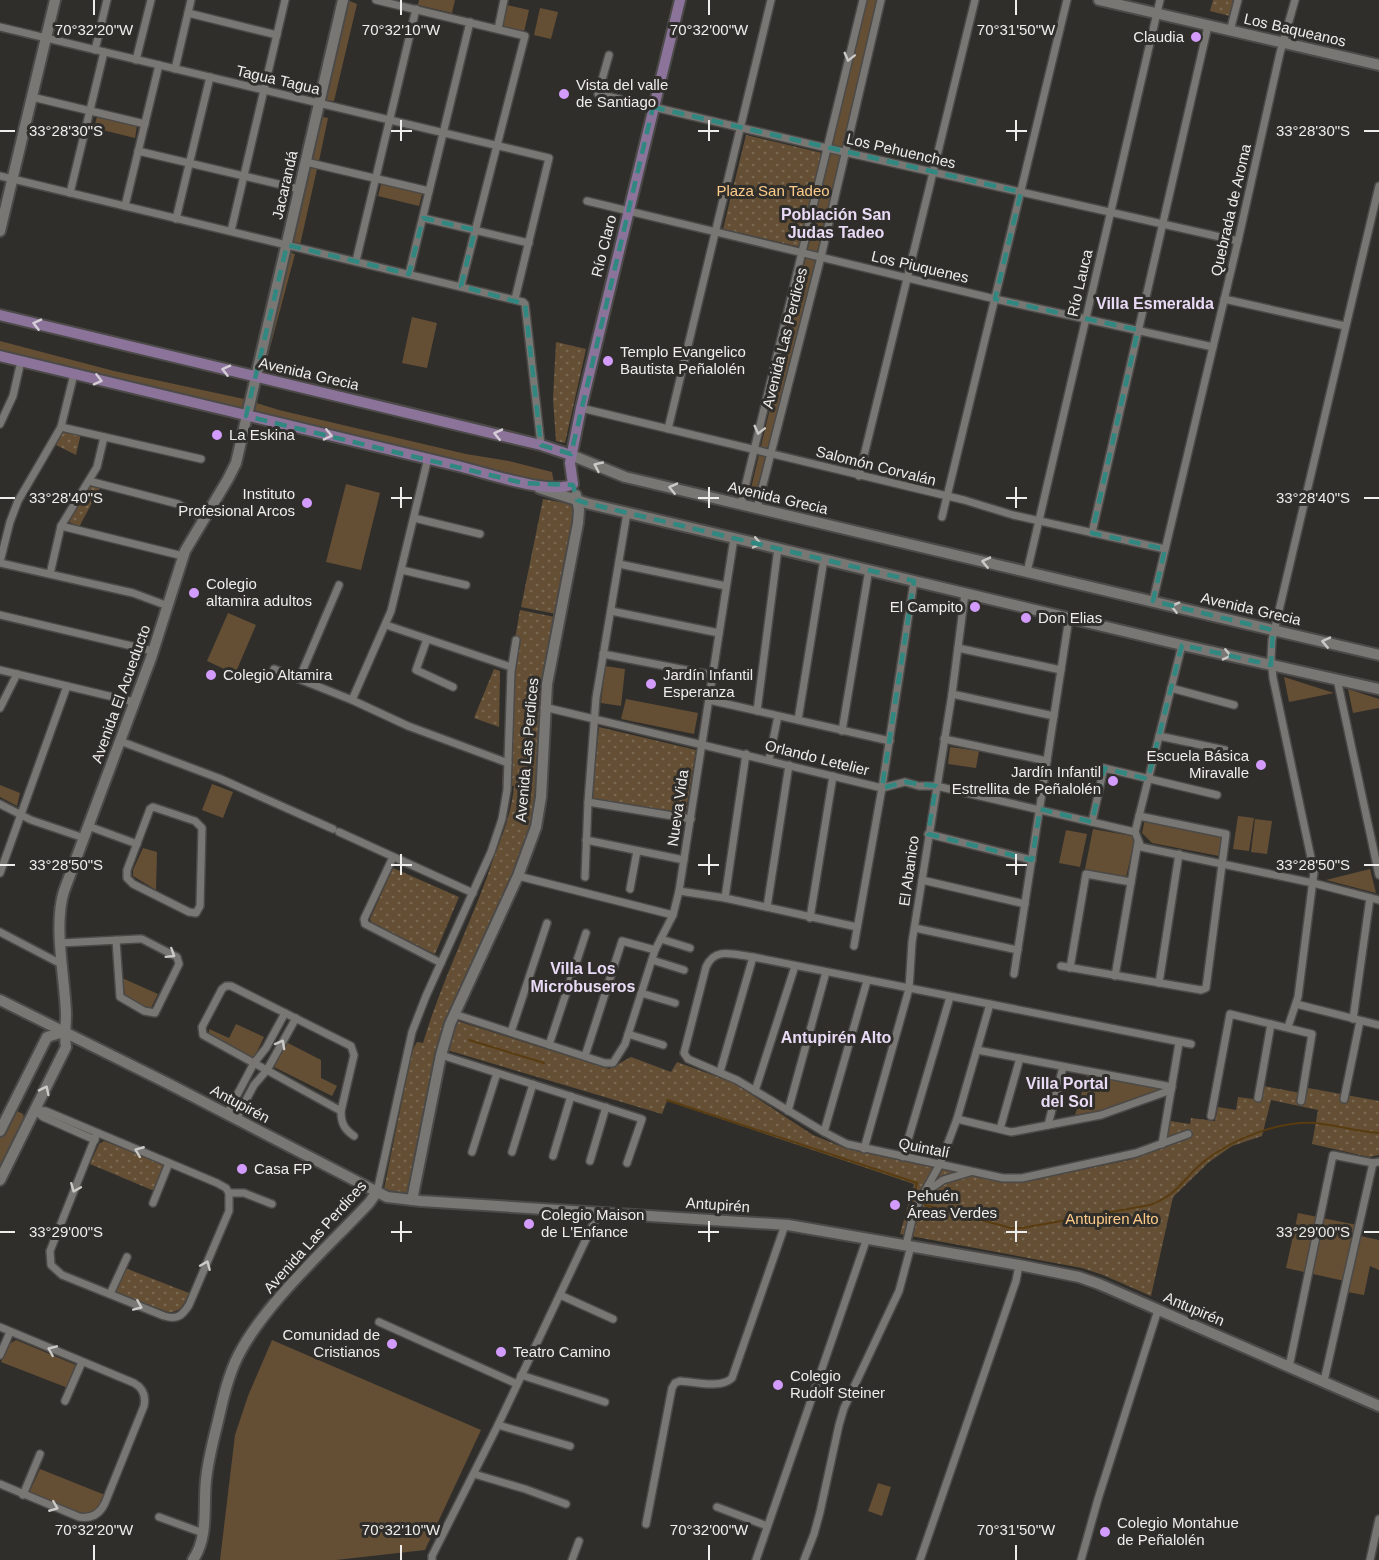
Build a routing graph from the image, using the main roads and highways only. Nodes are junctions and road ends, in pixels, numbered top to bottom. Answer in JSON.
{"nodes":[{"id":1,"x":680,"y":0,"type":"edge"},
{"id":2,"x":0,"y":315,"type":"edge"},
{"id":3,"x":0,"y":356,"type":"edge"},
{"id":4,"x":571,"y":454,"type":"junction"}],
"edges":[{"from":1,"to":4,"type":"main road","name":"Río Claro"},
{"from":4,"to":2,"type":"main road","name":"Avenida Grecia","one_way":true},
{"from":3,"to":4,"type":"main road","name":"Río Claro","one_way":true}]}
